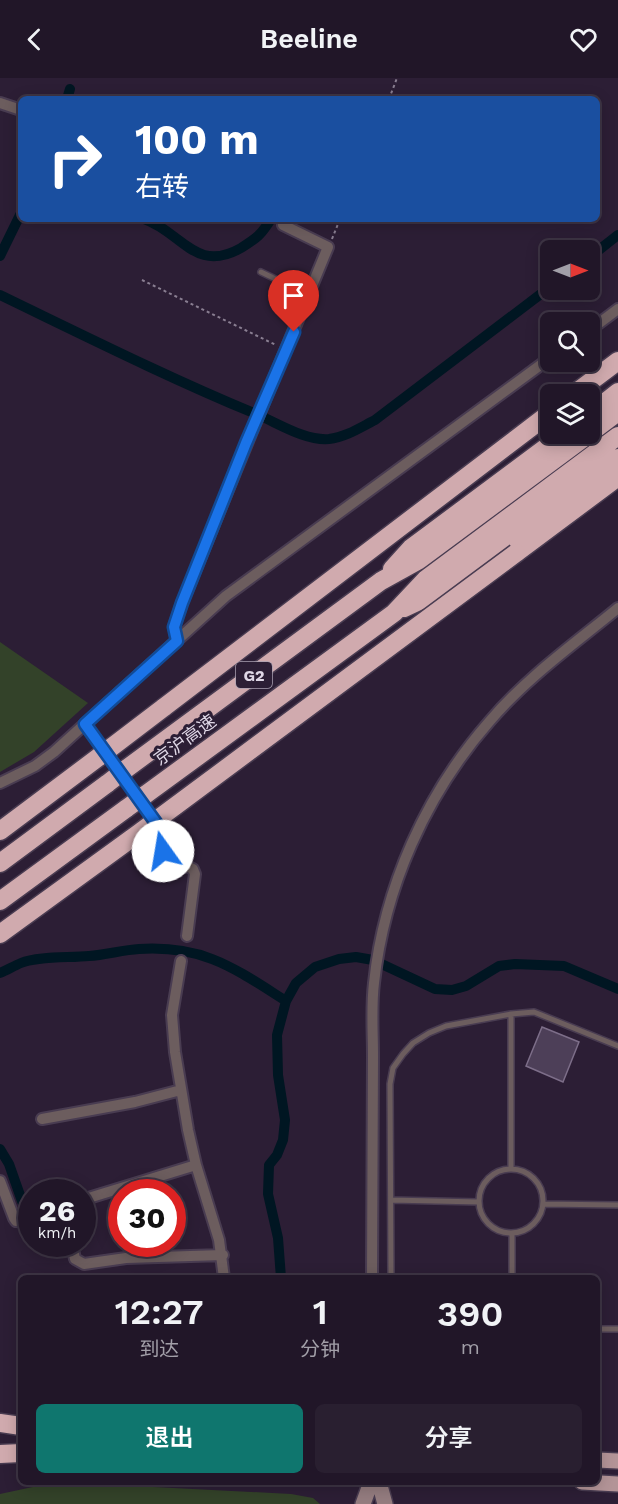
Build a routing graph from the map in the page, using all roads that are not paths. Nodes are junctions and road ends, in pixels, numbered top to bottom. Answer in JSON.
{"nodes":[{"id":1,"x":0,"y":103,"type":"edge"},
{"id":2,"x":18,"y":109,"type":"edge"},
{"id":3,"x":283,"y":225,"type":"dead end"},
{"id":4,"x":261,"y":272,"type":"dead end"},
{"id":5,"x":309,"y":295,"type":"junction"},
{"id":6,"x":618,"y":309,"type":"edge"},
{"id":7,"x":600,"y":322,"type":"edge"},
{"id":8,"x":618,"y":361,"type":"edge"},
{"id":9,"x":540,"y":365,"type":"edge"},
{"id":10,"x":587,"y":384,"type":"edge"},
{"id":11,"x":618,"y":392,"type":"edge"},
{"id":12,"x":600,"y":406,"type":"edge"},
{"id":13,"x":618,"y":412,"type":"edge"},
{"id":14,"x":540,"y":421,"type":"edge"},
{"id":15,"x":600,"y":425,"type":"edge"},
{"id":16,"x":618,"y":436,"type":"edge"},
{"id":17,"x":551,"y":444,"type":"edge"},
{"id":18,"x":574,"y":444,"type":"edge"},
{"id":19,"x":618,"y":458,"type":"edge"},
{"id":20,"x":618,"y":477,"type":"edge"},
{"id":21,"x":381,"y":581,"type":"junction"},
{"id":22,"x":618,"y":608,"type":"edge"},
{"id":23,"x":394,"y":613,"type":"junction"},
{"id":24,"x":177,"y":641,"type":"junction"},
{"id":25,"x":85,"y":724,"type":"junction"},
{"id":26,"x":0,"y":783,"type":"edge"},
{"id":27,"x":0,"y":831,"type":"edge"},
{"id":28,"x":0,"y":863,"type":"edge"},
{"id":29,"x":0,"y":901,"type":"edge"},
{"id":30,"x":0,"y":934,"type":"edge"},
{"id":31,"x":187,"y":936,"type":"dead end"},
{"id":32,"x":181,"y":961,"type":"dead end"},
{"id":33,"x":511,"y":1014,"type":"junction"},
{"id":34,"x":618,"y":1046,"type":"edge"},
{"id":35,"x":181,"y":1090,"type":"junction"},
{"id":36,"x":42,"y":1119,"type":"dead end"},
{"id":37,"x":196,"y":1165,"type":"junction"},
{"id":38,"x":511,"y":1169,"type":"junction"},
{"id":39,"x":0,"y":1181,"type":"edge"},
{"id":40,"x":96,"y":1196,"type":"edge"},
{"id":41,"x":391,"y":1200,"type":"junction"},
{"id":42,"x":479,"y":1202,"type":"junction"},
{"id":43,"x":543,"y":1204,"type":"junction"},
{"id":44,"x":618,"y":1205,"type":"edge"},
{"id":45,"x":18,"y":1221,"type":"edge"},
{"id":46,"x":512,"y":1233,"type":"junction"},
{"id":47,"x":223,"y":1255,"type":"junction"},
{"id":48,"x":75,"y":1257,"type":"edge"},
{"id":49,"x":224,"y":1275,"type":"edge"},
{"id":50,"x":372,"y":1275,"type":"edge"},
{"id":51,"x":392,"y":1275,"type":"edge"},
{"id":52,"x":513,"y":1275,"type":"edge"},
{"id":53,"x":600,"y":1329,"type":"edge"},
{"id":54,"x":618,"y":1329,"type":"edge"},
{"id":55,"x":0,"y":1423,"type":"edge"},
{"id":56,"x":18,"y":1426,"type":"edge"},
{"id":57,"x":18,"y":1453,"type":"edge"},
{"id":58,"x":0,"y":1454,"type":"edge"},
{"id":59,"x":600,"y":1460,"type":"edge"},
{"id":60,"x":618,"y":1461,"type":"edge"},
{"id":61,"x":600,"y":1483,"type":"edge"},
{"id":62,"x":618,"y":1484,"type":"edge"},
{"id":63,"x":370,"y":1485,"type":"edge"},
{"id":64,"x":380,"y":1485,"type":"edge"},
{"id":65,"x":363,"y":1504,"type":"edge"},
{"id":66,"x":385,"y":1504,"type":"edge"}],
"edges":[{"from":1,"to":2,"type":"street"},
{"from":3,"to":5,"type":"street"},
{"from":4,"to":5,"type":"lane"},
{"from":5,"to":24,"type":"street"},
{"from":6,"to":7,"type":"street"},
{"from":8,"to":10,"type":"highway"},
{"from":9,"to":24,"type":"street"},
{"from":11,"to":12,"type":"highway"},
{"from":13,"to":15,"type":"highway","name":"京沪高速","number":"G2"},
{"from":14,"to":27,"type":"highway","bridge":true},
{"from":16,"to":23,"type":"highway","name":"京沪高速","number":"G2"},
{"from":17,"to":21,"type":"highway","name":"京沪高速","number":"G2"},
{"from":18,"to":21,"type":"highway","name":"京沪高速","number":"G2"},
{"from":19,"to":23,"type":"highway","name":"京沪高速","number":"G2"},
{"from":20,"to":30,"type":"highway","bridge":true},
{"from":21,"to":28,"type":"highway","name":"京沪高速","number":"G2","bridge":true},
{"from":22,"to":50,"type":"street"},
{"from":23,"to":29,"type":"highway","name":"京沪高速","number":"G2","bridge":true},
{"from":24,"to":25,"type":"street"},
{"from":25,"to":26,"type":"street"},
{"from":25,"to":31,"type":"street"},
{"from":32,"to":35,"type":"street"},
{"from":33,"to":34,"type":"lane"},
{"from":33,"to":38,"type":"lane"},
{"from":33,"to":41,"type":"lane"},
{"from":35,"to":36,"type":"street"},
{"from":35,"to":37,"type":"street"},
{"from":37,"to":40,"type":"street"},
{"from":37,"to":47,"type":"street"},
{"from":38,"to":42,"type":"lane"},
{"from":38,"to":43,"type":"lane"},
{"from":39,"to":45,"type":"street"},
{"from":41,"to":42,"type":"lane"},
{"from":41,"to":51,"type":"lane"},
{"from":42,"to":46,"type":"lane"},
{"from":43,"to":44,"type":"lane"},
{"from":43,"to":46,"type":"lane"},
{"from":46,"to":52,"type":"lane"},
{"from":47,"to":48,"type":"street"},
{"from":47,"to":49,"type":"street"},
{"from":53,"to":54,"type":"lane"},
{"from":55,"to":56,"type":"highway"},
{"from":57,"to":58,"type":"highway"},
{"from":59,"to":60,"type":"main road"},
{"from":61,"to":62,"type":"main road"},
{"from":63,"to":65,"type":"street"},
{"from":64,"to":66,"type":"street"}]}
